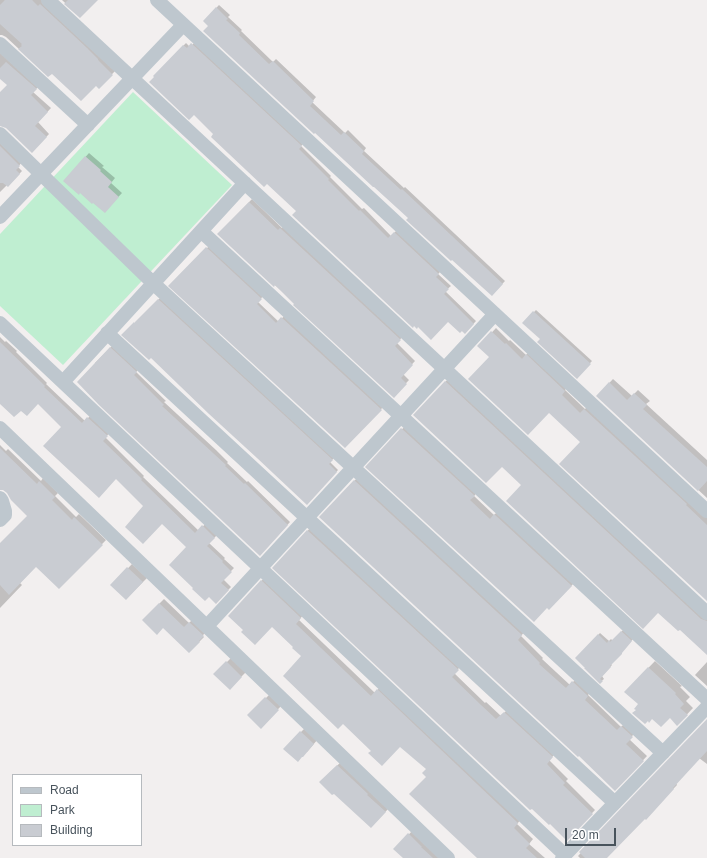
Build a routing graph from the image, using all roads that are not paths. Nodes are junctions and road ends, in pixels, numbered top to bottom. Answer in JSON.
{"nodes":[{"id":1,"x":48,"y":0,"type":"edge"},
{"id":2,"x":157,"y":0,"type":"edge"},
{"id":3,"x":183,"y":25,"type":"junction"},
{"id":4,"x":0,"y":44,"type":"edge"},
{"id":5,"x":132,"y":78,"type":"junction"},
{"id":6,"x":88,"y":125,"type":"junction"},
{"id":7,"x":0,"y":134,"type":"edge"},
{"id":8,"x":41,"y":174,"type":"junction"},
{"id":9,"x":245,"y":183,"type":"junction"},
{"id":10,"x":0,"y":217,"type":"edge"},
{"id":11,"x":201,"y":231,"type":"junction"},
{"id":12,"x":153,"y":283,"type":"junction"},
{"id":13,"x":495,"y":314,"type":"junction"},
{"id":14,"x":0,"y":323,"type":"edge"},
{"id":15,"x":107,"y":333,"type":"junction"},
{"id":16,"x":444,"y":369,"type":"junction"},
{"id":17,"x":62,"y":382,"type":"junction"},
{"id":18,"x":401,"y":416,"type":"junction"},
{"id":19,"x":0,"y":428,"type":"edge"},
{"id":20,"x":353,"y":468,"type":"junction"},
{"id":21,"x":0,"y":498,"type":"edge"},
{"id":22,"x":707,"y":511,"type":"edge"},
{"id":23,"x":2,"y":517,"type":"edge"},
{"id":24,"x":306,"y":518,"type":"junction"},
{"id":25,"x":261,"y":568,"type":"junction"},
{"id":26,"x":707,"y":613,"type":"edge"},
{"id":27,"x":207,"y":626,"type":"junction"},
{"id":28,"x":707,"y":699,"type":"edge"},
{"id":29,"x":707,"y":706,"type":"edge"},
{"id":30,"x":663,"y":753,"type":"junction"},
{"id":31,"x":615,"y":803,"type":"junction"},
{"id":32,"x":564,"y":856,"type":"edge"},
{"id":33,"x":448,"y":858,"type":"edge"}],
"edges":[{"from":1,"to":5,"type":"street"},
{"from":2,"to":3,"type":"street"},
{"from":3,"to":5,"type":"street"},
{"from":3,"to":13,"type":"street"},
{"from":4,"to":6,"type":"street"},
{"from":5,"to":6,"type":"street"},
{"from":5,"to":9,"type":"street"},
{"from":6,"to":8,"type":"street"},
{"from":7,"to":8,"type":"street"},
{"from":8,"to":10,"type":"street"},
{"from":8,"to":12,"type":"street"},
{"from":9,"to":11,"type":"street"},
{"from":9,"to":16,"type":"street"},
{"from":11,"to":12,"type":"street"},
{"from":11,"to":18,"type":"street"},
{"from":12,"to":15,"type":"street"},
{"from":12,"to":20,"type":"street"},
{"from":13,"to":16,"type":"street"},
{"from":13,"to":22,"type":"street"},
{"from":14,"to":17,"type":"street"},
{"from":15,"to":17,"type":"street"},
{"from":15,"to":24,"type":"street"},
{"from":16,"to":18,"type":"street"},
{"from":16,"to":26,"type":"street"},
{"from":17,"to":25,"type":"street"},
{"from":18,"to":20,"type":"street"},
{"from":18,"to":28,"type":"street"},
{"from":19,"to":27,"type":"street"},
{"from":20,"to":24,"type":"street"},
{"from":20,"to":30,"type":"street"},
{"from":21,"to":23,"type":"street"},
{"from":24,"to":25,"type":"street"},
{"from":24,"to":31,"type":"street"},
{"from":25,"to":27,"type":"street"},
{"from":25,"to":32,"type":"street"},
{"from":27,"to":33,"type":"street"},
{"from":29,"to":30,"type":"street"},
{"from":30,"to":31,"type":"street"},
{"from":31,"to":32,"type":"street"}]}
